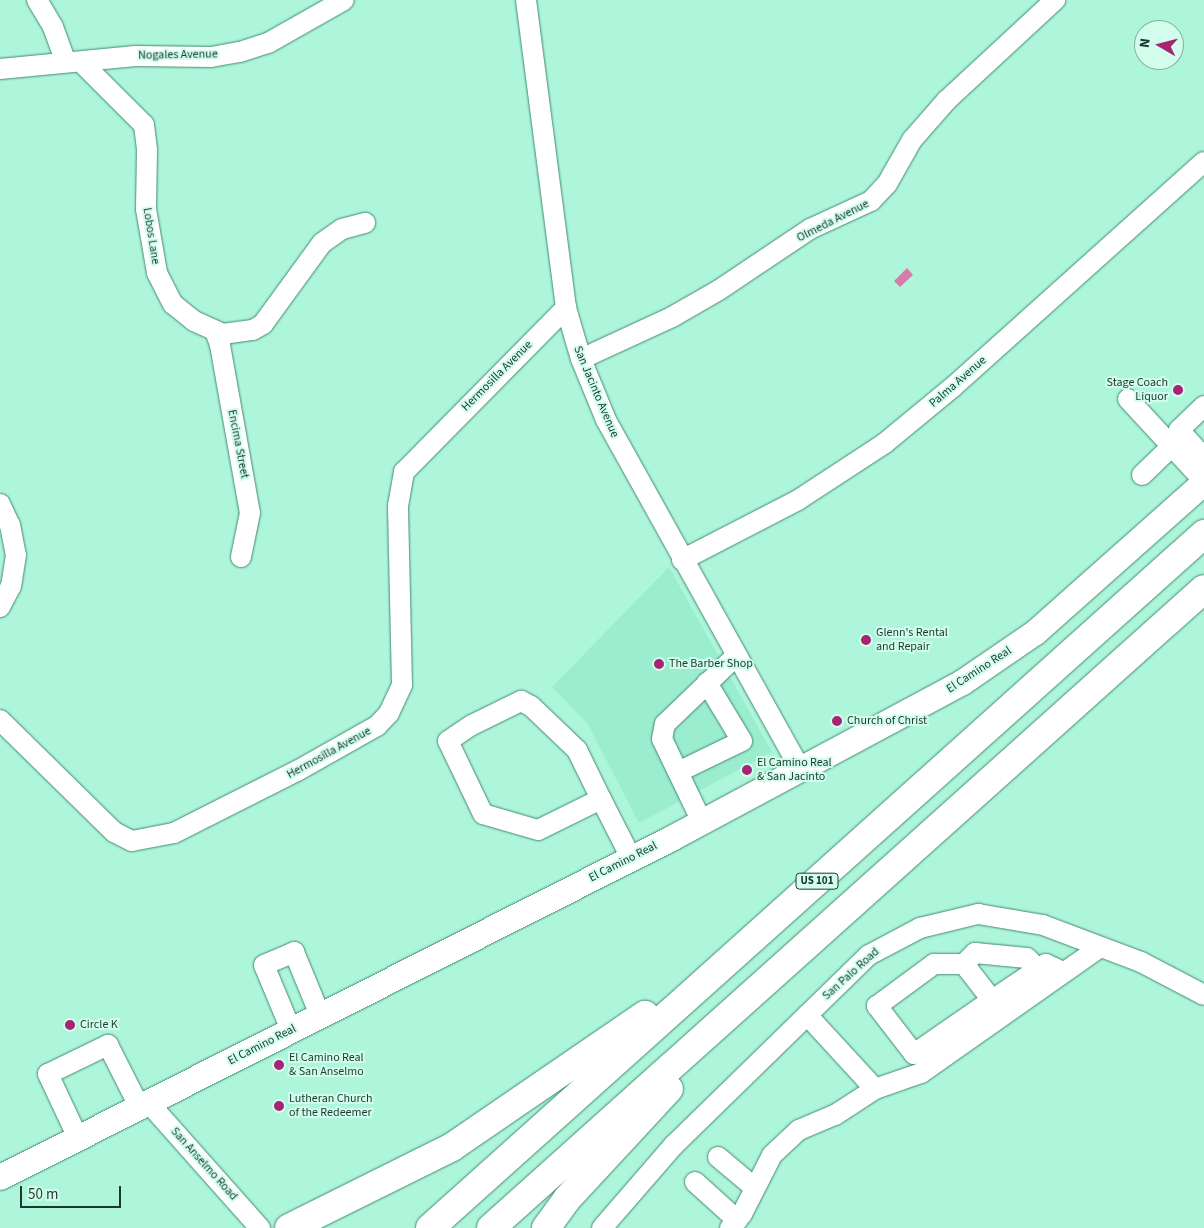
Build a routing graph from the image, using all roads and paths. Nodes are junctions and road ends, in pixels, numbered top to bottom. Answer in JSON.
{"nodes":[{"id":1,"x":37,"y":0,"type":"edge"},
{"id":2,"x":344,"y":0,"type":"edge"},
{"id":3,"x":526,"y":0,"type":"edge"},
{"id":4,"x":1056,"y":0,"type":"edge"},
{"id":5,"x":74,"y":62,"type":"junction"},
{"id":6,"x":24,"y":66,"type":"junction"},
{"id":7,"x":0,"y":69,"type":"edge"},
{"id":8,"x":0,"y":87,"type":"edge"},
{"id":9,"x":1204,"y":162,"type":"edge"},
{"id":10,"x":365,"y":223,"type":"dead end"},
{"id":11,"x":566,"y":308,"type":"junction"},
{"id":12,"x":215,"y":331,"type":"junction"},
{"id":13,"x":581,"y":359,"type":"junction"},
{"id":14,"x":1128,"y":399,"type":"dead end"},
{"id":15,"x":1204,"y":406,"type":"edge"},
{"id":16,"x":1171,"y":448,"type":"junction"},
{"id":17,"x":1202,"y":451,"type":"edge"},
{"id":18,"x":1142,"y":475,"type":"dead end"},
{"id":19,"x":1204,"y":481,"type":"edge"},
{"id":20,"x":0,"y":504,"type":"edge"},
{"id":21,"x":1204,"y":534,"type":"edge"},
{"id":22,"x":241,"y":557,"type":"dead end"},
{"id":23,"x":682,"y":560,"type":"junction"},
{"id":24,"x":1204,"y":589,"type":"edge"},
{"id":25,"x":0,"y":607,"type":"edge"},
{"id":26,"x":736,"y":656,"type":"junction"},
{"id":27,"x":707,"y":683,"type":"junction"},
{"id":28,"x":0,"y":720,"type":"edge"},
{"id":29,"x":801,"y":770,"type":"junction"},
{"id":30,"x":678,"y":772,"type":"junction"},
{"id":31,"x":601,"y":799,"type":"junction"},
{"id":32,"x":702,"y":822,"type":"junction"},
{"id":33,"x":631,"y":858,"type":"junction"},
{"id":34,"x":747,"y":944,"type":"junction"},
{"id":35,"x":1100,"y":947,"type":"junction"},
{"id":36,"x":964,"y":964,"type":"junction"},
{"id":37,"x":1038,"y":969,"type":"junction"},
{"id":38,"x":1063,"y":972,"type":"junction"},
{"id":39,"x":756,"y":991,"type":"junction"},
{"id":40,"x":1204,"y":996,"type":"edge"},
{"id":41,"x":992,"y":1000,"type":"junction"},
{"id":42,"x":320,"y":1015,"type":"junction"},
{"id":43,"x":807,"y":1015,"type":"junction"},
{"id":44,"x":291,"y":1030,"type":"junction"},
{"id":45,"x":875,"y":1089,"type":"junction"},
{"id":46,"x":141,"y":1105,"type":"junction"},
{"id":47,"x":78,"y":1138,"type":"junction"},
{"id":48,"x":718,"y":1157,"type":"dead end"},
{"id":49,"x":0,"y":1177,"type":"edge"},
{"id":50,"x":695,"y":1182,"type":"dead end"},
{"id":51,"x":755,"y":1188,"type":"junction"},
{"id":52,"x":734,"y":1224,"type":"edge"},
{"id":53,"x":244,"y":1228,"type":"edge"},
{"id":54,"x":260,"y":1228,"type":"edge"},
{"id":55,"x":289,"y":1228,"type":"edge"},
{"id":56,"x":430,"y":1228,"type":"edge"},
{"id":57,"x":491,"y":1228,"type":"edge"},
{"id":58,"x":546,"y":1228,"type":"edge"},
{"id":59,"x":602,"y":1228,"type":"edge"}],
"edges":[{"from":1,"to":5,"type":"street","name":"Lobos Lane"},
{"from":2,"to":5,"type":"street","name":"Nogales Avenue"},
{"from":3,"to":11,"type":"street","name":"San Jacinto Avenue"},
{"from":4,"to":13,"type":"street","name":"Olmeda Avenue"},
{"from":5,"to":6,"type":"street","name":"Nogales Avenue"},
{"from":5,"to":12,"type":"street","name":"Lobos Lane"},
{"from":6,"to":7,"type":"street","name":"Nogales Avenue"},
{"from":6,"to":8,"type":"street"},
{"from":9,"to":23,"type":"street","name":"Palma Avenue"},
{"from":10,"to":12,"type":"street","name":"Lobos Lane"},
{"from":11,"to":13,"type":"street","name":"San Jacinto Avenue"},
{"from":11,"to":28,"type":"street","name":"Hermosilla Avenue"},
{"from":12,"to":22,"type":"street","name":"Encima Street"},
{"from":13,"to":23,"type":"street","name":"San Jacinto Avenue"},
{"from":14,"to":16,"type":"street"},
{"from":15,"to":17,"type":"street"},
{"from":16,"to":18,"type":"street"},
{"from":16,"to":19,"type":"street"},
{"from":19,"to":29,"type":"main road","name":"El Camino Real"},
{"from":20,"to":25,"type":"street"},
{"from":21,"to":34,"type":"highway","number":"US 101"},
{"from":23,"to":26,"type":"street","name":"San Jacinto Avenue"},
{"from":24,"to":39,"type":"highway"},
{"from":26,"to":27,"type":"street"},
{"from":26,"to":29,"type":"street","name":"San Jacinto Avenue"},
{"from":27,"to":30,"type":"street"},
{"from":27,"to":30,"type":"street"},
{"from":29,"to":32,"type":"main road","name":"El Camino Real"},
{"from":30,"to":32,"type":"street"},
{"from":31,"to":31,"type":"street"},
{"from":31,"to":33,"type":"street"},
{"from":32,"to":33,"type":"main road","name":"El Camino Real"},
{"from":33,"to":42,"type":"main road","name":"El Camino Real"},
{"from":34,"to":55,"type":"highway"},
{"from":34,"to":56,"type":"highway","number":"US 101"},
{"from":35,"to":38,"type":"street"},
{"from":35,"to":40,"type":"street","name":"San Palo Road"},
{"from":35,"to":43,"type":"street","name":"San Palo Road"},
{"from":36,"to":37,"type":"street"},
{"from":36,"to":41,"type":"street"},
{"from":36,"to":41,"type":"street"},
{"from":37,"to":38,"type":"street"},
{"from":37,"to":41,"type":"street"},
{"from":38,"to":45,"type":"street"},
{"from":39,"to":57,"type":"highway"},
{"from":39,"to":58,"type":"highway"},
{"from":42,"to":44,"type":"main road","name":"El Camino Real"},
{"from":42,"to":44,"type":"street"},
{"from":43,"to":45,"type":"street"},
{"from":43,"to":59,"type":"street","name":"San Palo Road"},
{"from":44,"to":46,"type":"main road","name":"El Camino Real"},
{"from":45,"to":51,"type":"street"},
{"from":46,"to":47,"type":"main road","name":"El Camino Real"},
{"from":46,"to":47,"type":"street"},
{"from":46,"to":53,"type":"street","name":"San Anselmo Road"},
{"from":46,"to":54,"type":"street","name":"San Anselmo Road"},
{"from":47,"to":49,"type":"main road","name":"El Camino Real"},
{"from":48,"to":51,"type":"street"},
{"from":50,"to":52,"type":"street"},
{"from":51,"to":52,"type":"street"}]}
